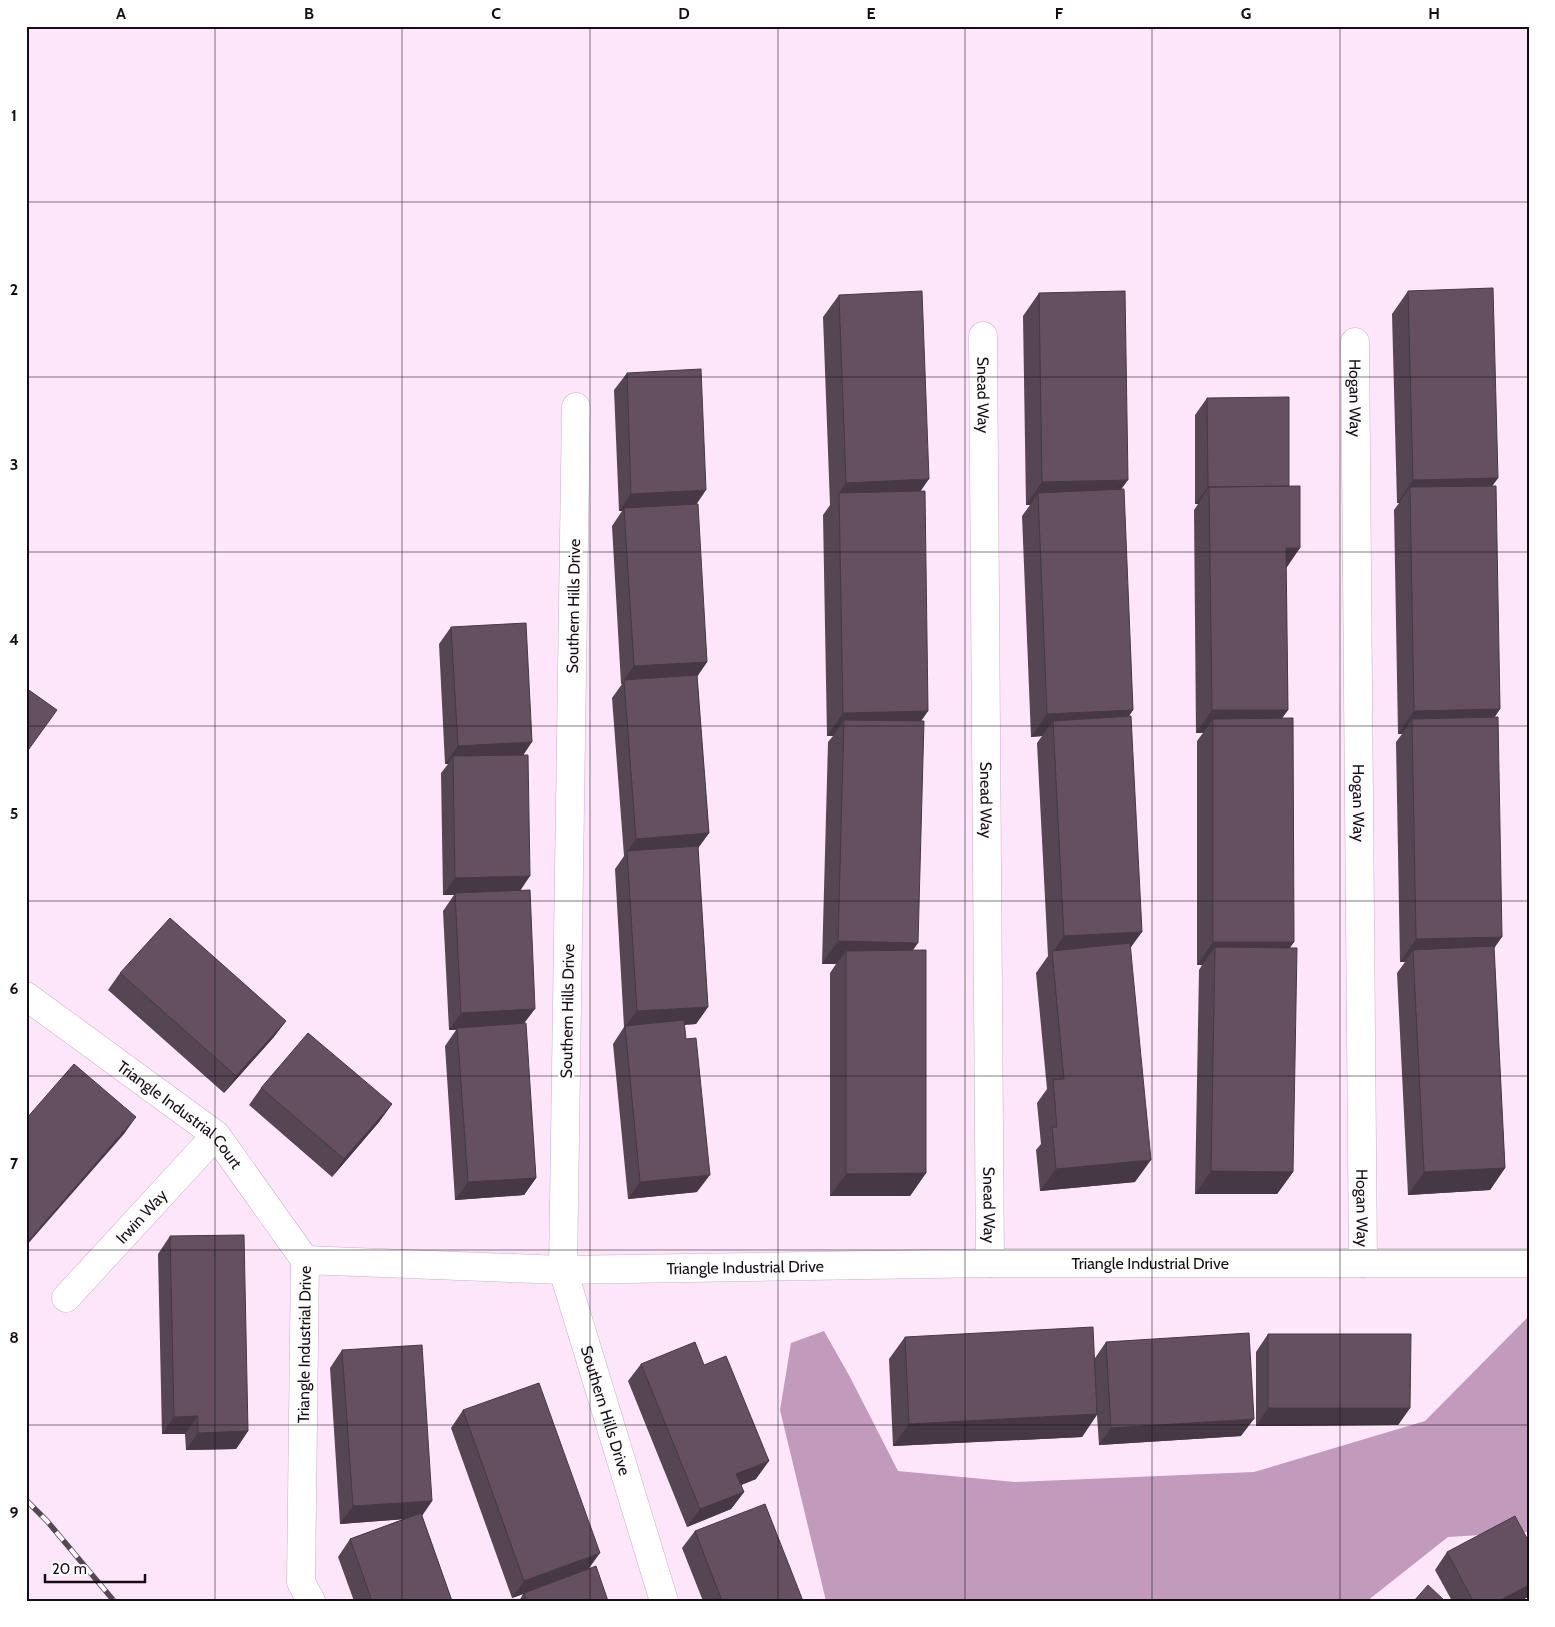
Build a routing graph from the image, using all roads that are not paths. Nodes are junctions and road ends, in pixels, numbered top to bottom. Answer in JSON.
{"nodes":[{"id":1,"x":983,"y":336,"type":"dead end"},
{"id":2,"x":1355,"y":342,"type":"dead end"},
{"id":3,"x":576,"y":407,"type":"dead end"},
{"id":4,"x":26,"y":996,"type":"edge"},
{"id":5,"x":216,"y":1135,"type":"junction"},
{"id":6,"x":305,"y":1260,"type":"junction"},
{"id":7,"x":990,"y":1263,"type":"junction"},
{"id":8,"x":1363,"y":1263,"type":"junction"},
{"id":9,"x":1529,"y":1264,"type":"edge"},
{"id":10,"x":563,"y":1270,"type":"junction"},
{"id":11,"x":66,"y":1298,"type":"dead end"},
{"id":12,"x":311,"y":1601,"type":"edge"},
{"id":13,"x":664,"y":1601,"type":"edge"}],
"edges":[{"from":1,"to":7,"type":"street","name":"Snead Way"},
{"from":2,"to":8,"type":"street","name":"Hogan Way"},
{"from":3,"to":10,"type":"street","name":"Southern Hills Drive"},
{"from":4,"to":5,"type":"street","name":"Triangle Industrial Court"},
{"from":5,"to":6,"type":"street","name":"Triangle Industrial Court"},
{"from":5,"to":11,"type":"street","name":"Irwin Way"},
{"from":6,"to":10,"type":"street","name":"Triangle Industrial Drive"},
{"from":6,"to":12,"type":"street","name":"Triangle Industrial Drive"},
{"from":7,"to":8,"type":"street","name":"Triangle Industrial Drive"},
{"from":7,"to":10,"type":"street","name":"Triangle Industrial Drive"},
{"from":8,"to":9,"type":"street","name":"Triangle Industrial Drive"},
{"from":10,"to":13,"type":"street","name":"Southern Hills Drive"}]}
